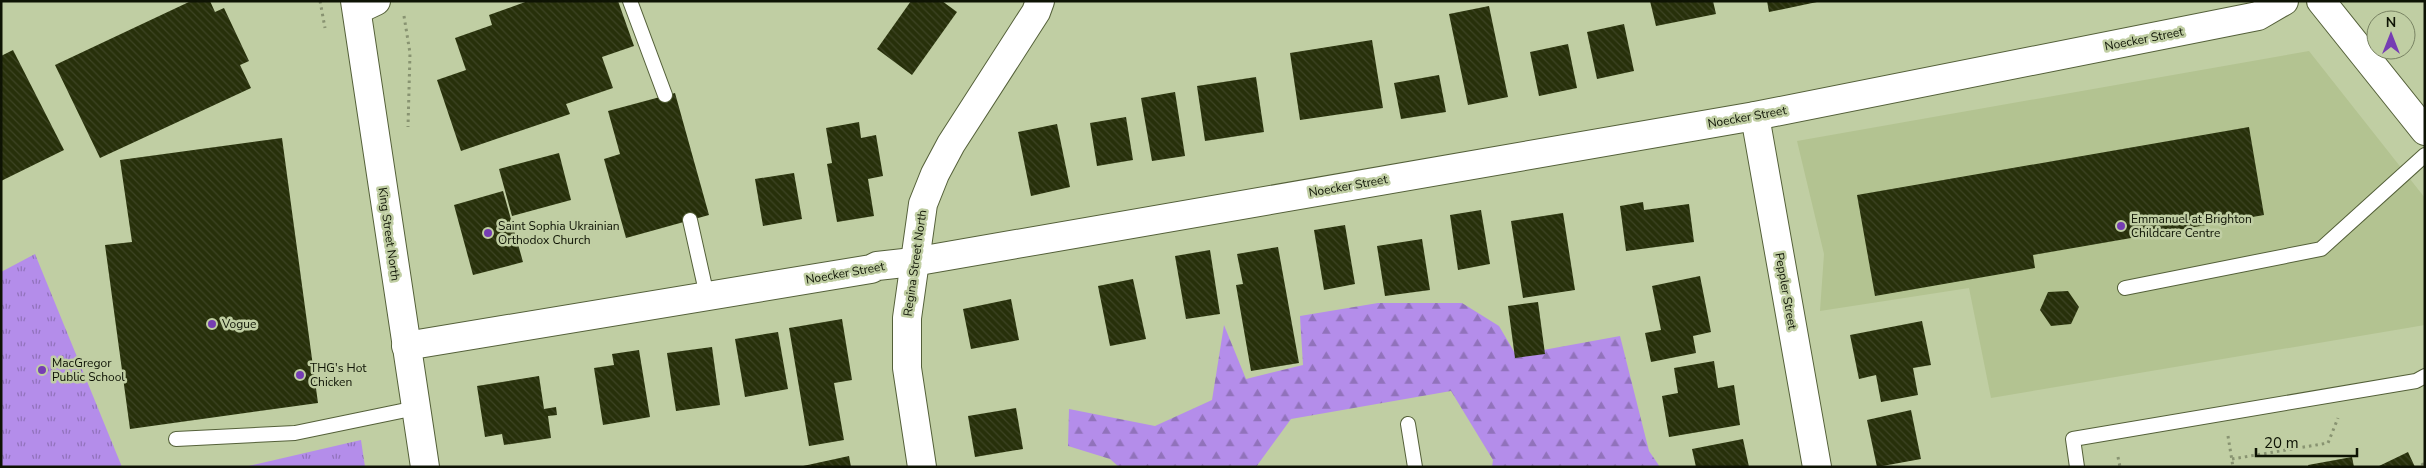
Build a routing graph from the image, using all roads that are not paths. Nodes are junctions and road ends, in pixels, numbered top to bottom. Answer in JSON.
{"nodes":[{"id":1,"x":630,"y":1,"type":"edge"},
{"id":2,"x":1040,"y":1,"type":"edge"},
{"id":3,"x":2284,"y":1,"type":"edge"},
{"id":4,"x":2321,"y":1,"type":"edge"},
{"id":5,"x":363,"y":4,"type":"edge"},
{"id":6,"x":665,"y":95,"type":"dead end"},
{"id":7,"x":1755,"y":116,"type":"junction"},
{"id":8,"x":2425,"y":130,"type":"edge"},
{"id":9,"x":2425,"y":155,"type":"edge"},
{"id":10,"x":690,"y":220,"type":"dead end"},
{"id":11,"x":914,"y":262,"type":"junction"},
{"id":12,"x":2125,"y":288,"type":"dead end"},
{"id":13,"x":707,"y":296,"type":"junction"},
{"id":14,"x":406,"y":346,"type":"junction"},
{"id":15,"x":2425,"y":376,"type":"edge"},
{"id":16,"x":416,"y":408,"type":"junction"},
{"id":17,"x":1408,"y":424,"type":"dead end"},
{"id":18,"x":176,"y":439,"type":"dead end"},
{"id":19,"x":425,"y":467,"type":"edge"},
{"id":20,"x":922,"y":467,"type":"edge"},
{"id":21,"x":1415,"y":467,"type":"edge"},
{"id":22,"x":1817,"y":467,"type":"edge"},
{"id":23,"x":2077,"y":467,"type":"edge"}],
"edges":[{"from":1,"to":6,"type":"lane"},
{"from":2,"to":11,"type":"street","name":"Regina Street North"},
{"from":3,"to":7,"type":"street","name":"Noecker Street"},
{"from":4,"to":8,"type":"street"},
{"from":5,"to":14,"type":"street","name":"King Street North"},
{"from":7,"to":11,"type":"street","name":"Noecker Street"},
{"from":7,"to":22,"type":"street","name":"Peppler Street"},
{"from":9,"to":12,"type":"lane"},
{"from":10,"to":13,"type":"lane"},
{"from":11,"to":13,"type":"street","name":"Noecker Street"},
{"from":11,"to":20,"type":"street","name":"Regina Street North"},
{"from":13,"to":14,"type":"street","name":"Noecker Street"},
{"from":14,"to":16,"type":"street","name":"King Street North"},
{"from":15,"to":23,"type":"lane"},
{"from":16,"to":18,"type":"lane"},
{"from":16,"to":19,"type":"street","name":"King Street North"},
{"from":17,"to":21,"type":"lane"}]}
